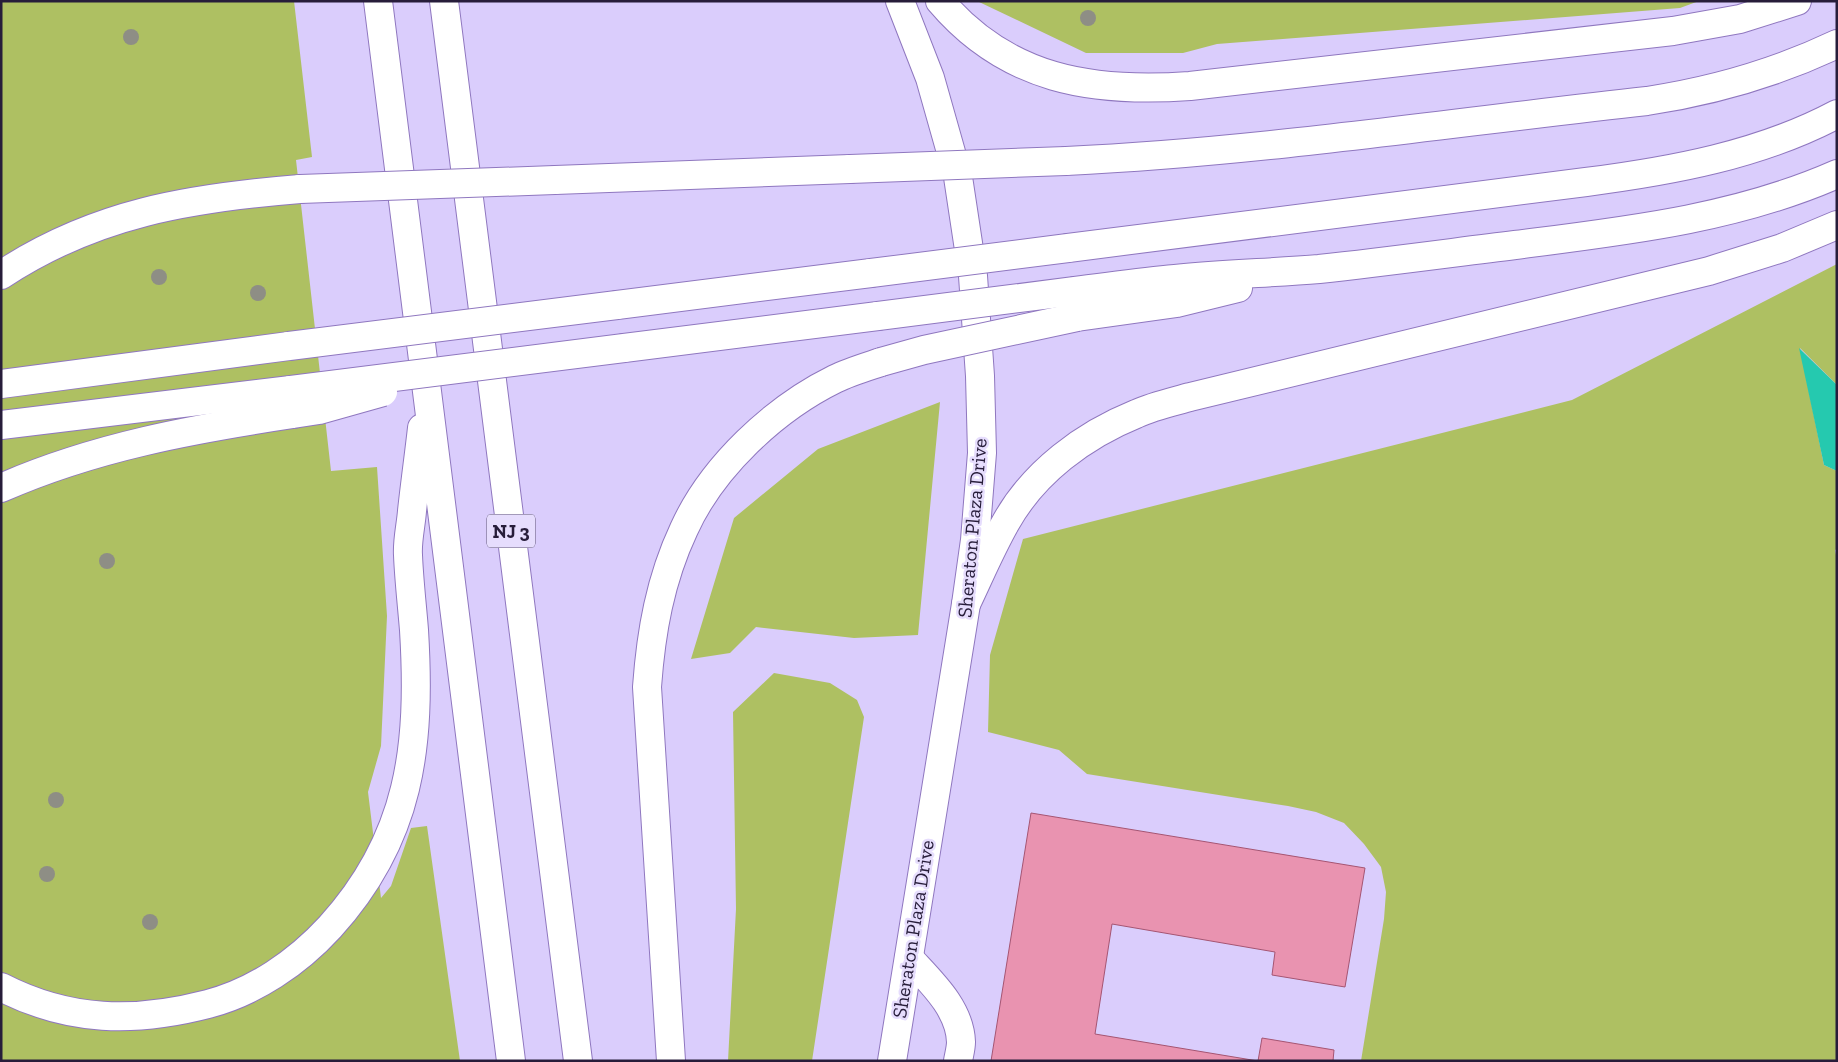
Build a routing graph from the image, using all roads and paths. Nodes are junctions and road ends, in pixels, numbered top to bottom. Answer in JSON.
{"nodes":[{"id":1,"x":378,"y":1,"type":"edge"},
{"id":2,"x":444,"y":1,"type":"edge"},
{"id":3,"x":900,"y":1,"type":"edge"},
{"id":4,"x":940,"y":1,"type":"edge"},
{"id":5,"x":1797,"y":1,"type":"edge"},
{"id":6,"x":1837,"y":44,"type":"edge"},
{"id":7,"x":1837,"y":114,"type":"edge"},
{"id":8,"x":1837,"y":174,"type":"edge"},
{"id":9,"x":1837,"y":225,"type":"edge"},
{"id":10,"x":1,"y":275,"type":"edge"},
{"id":11,"x":1076,"y":304,"type":"junction"},
{"id":12,"x":1,"y":384,"type":"edge"},
{"id":13,"x":427,"y":384,"type":"junction"},
{"id":14,"x":292,"y":402,"type":"junction"},
{"id":15,"x":1,"y":425,"type":"edge"},
{"id":16,"x":1,"y":488,"type":"edge"},
{"id":17,"x":966,"y":604,"type":"junction"},
{"id":18,"x":909,"y":958,"type":"junction"},
{"id":19,"x":1,"y":987,"type":"edge"},
{"id":20,"x":511,"y":1061,"type":"edge"},
{"id":21,"x":578,"y":1061,"type":"edge"},
{"id":22,"x":671,"y":1061,"type":"edge"},
{"id":23,"x":892,"y":1061,"type":"edge"},
{"id":24,"x":958,"y":1061,"type":"edge"}],
"edges":[{"from":1,"to":13,"type":"main road"},
{"from":2,"to":21,"type":"main road","number":"NJ 3"},
{"from":3,"to":17,"type":"main road","name":"Sheraton Plaza Drive"},
{"from":4,"to":5,"type":"main road"},
{"from":6,"to":10,"type":"main road","bridge":true},
{"from":7,"to":12,"type":"main road","bridge":true},
{"from":8,"to":11,"type":"main road"},
{"from":9,"to":17,"type":"main road"},
{"from":11,"to":14,"type":"main road","bridge":true},
{"from":11,"to":22,"type":"main road","bridge":true},
{"from":13,"to":19,"type":"main road"},
{"from":13,"to":20,"type":"main road"},
{"from":14,"to":15,"type":"main road"},
{"from":14,"to":16,"type":"main road"},
{"from":17,"to":18,"type":"main road","name":"Sheraton Plaza Drive"},
{"from":18,"to":23,"type":"main road","name":"Sheraton Plaza Drive"},
{"from":18,"to":24,"type":"main road"}]}
